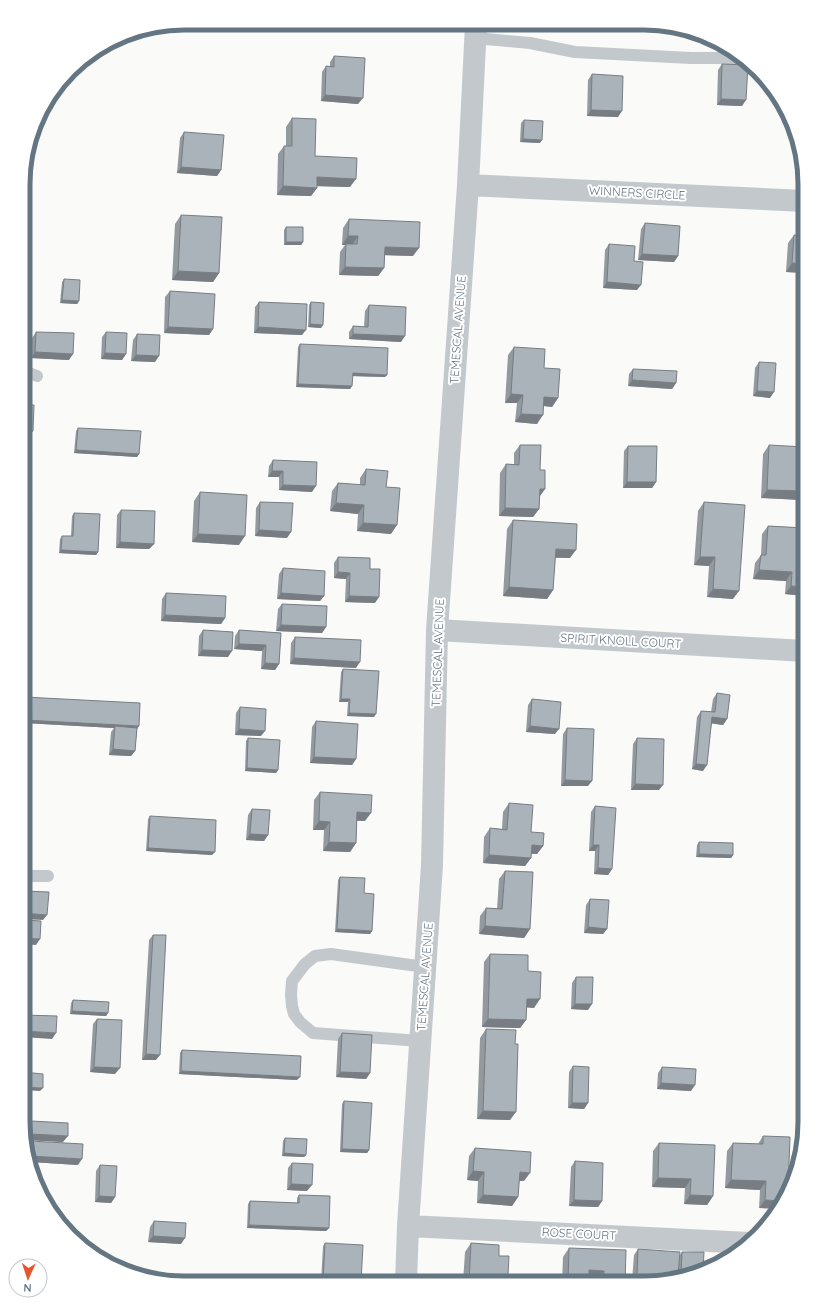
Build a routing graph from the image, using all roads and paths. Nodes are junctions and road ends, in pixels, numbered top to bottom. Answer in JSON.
{"nodes":[{"id":1,"x":476,"y":31,"type":"edge"},
{"id":2,"x":733,"y":58,"type":"edge"},
{"id":3,"x":468,"y":185,"type":"junction"},
{"id":4,"x":798,"y":201,"type":"edge"},
{"id":5,"x":30,"y":373,"type":"edge"},
{"id":6,"x":37,"y":376,"type":"dead end"},
{"id":7,"x":438,"y":630,"type":"junction"},
{"id":8,"x":798,"y":651,"type":"edge"},
{"id":9,"x":30,"y":876,"type":"edge"},
{"id":10,"x":48,"y":876,"type":"dead end"},
{"id":11,"x":425,"y":967,"type":"junction"},
{"id":12,"x":420,"y":1041,"type":"junction"},
{"id":13,"x":408,"y":1226,"type":"junction"},
{"id":14,"x":740,"y":1243,"type":"edge"},
{"id":15,"x":406,"y":1276,"type":"edge"}],
"edges":[{"from":1,"to":2,"type":"lane"},
{"from":1,"to":3,"type":"street","name":"TEMESCAL AVENUE"},
{"from":3,"to":4,"type":"street","name":"WINNERS CIRCLE"},
{"from":3,"to":7,"type":"street","name":"TEMESCAL AVENUE"},
{"from":5,"to":6,"type":"lane"},
{"from":7,"to":8,"type":"street","name":"SPIRIT KNOLL COURT"},
{"from":7,"to":11,"type":"street","name":"TEMESCAL AVENUE"},
{"from":9,"to":10,"type":"lane"},
{"from":11,"to":12,"type":"street","name":"TEMESCAL AVENUE"},
{"from":11,"to":12,"type":"lane"},
{"from":12,"to":13,"type":"street","name":"TEMESCAL AVENUE"},
{"from":13,"to":14,"type":"street","name":"ROSE COURT"},
{"from":13,"to":15,"type":"street","name":"TEMESCAL AVENUE"}]}
